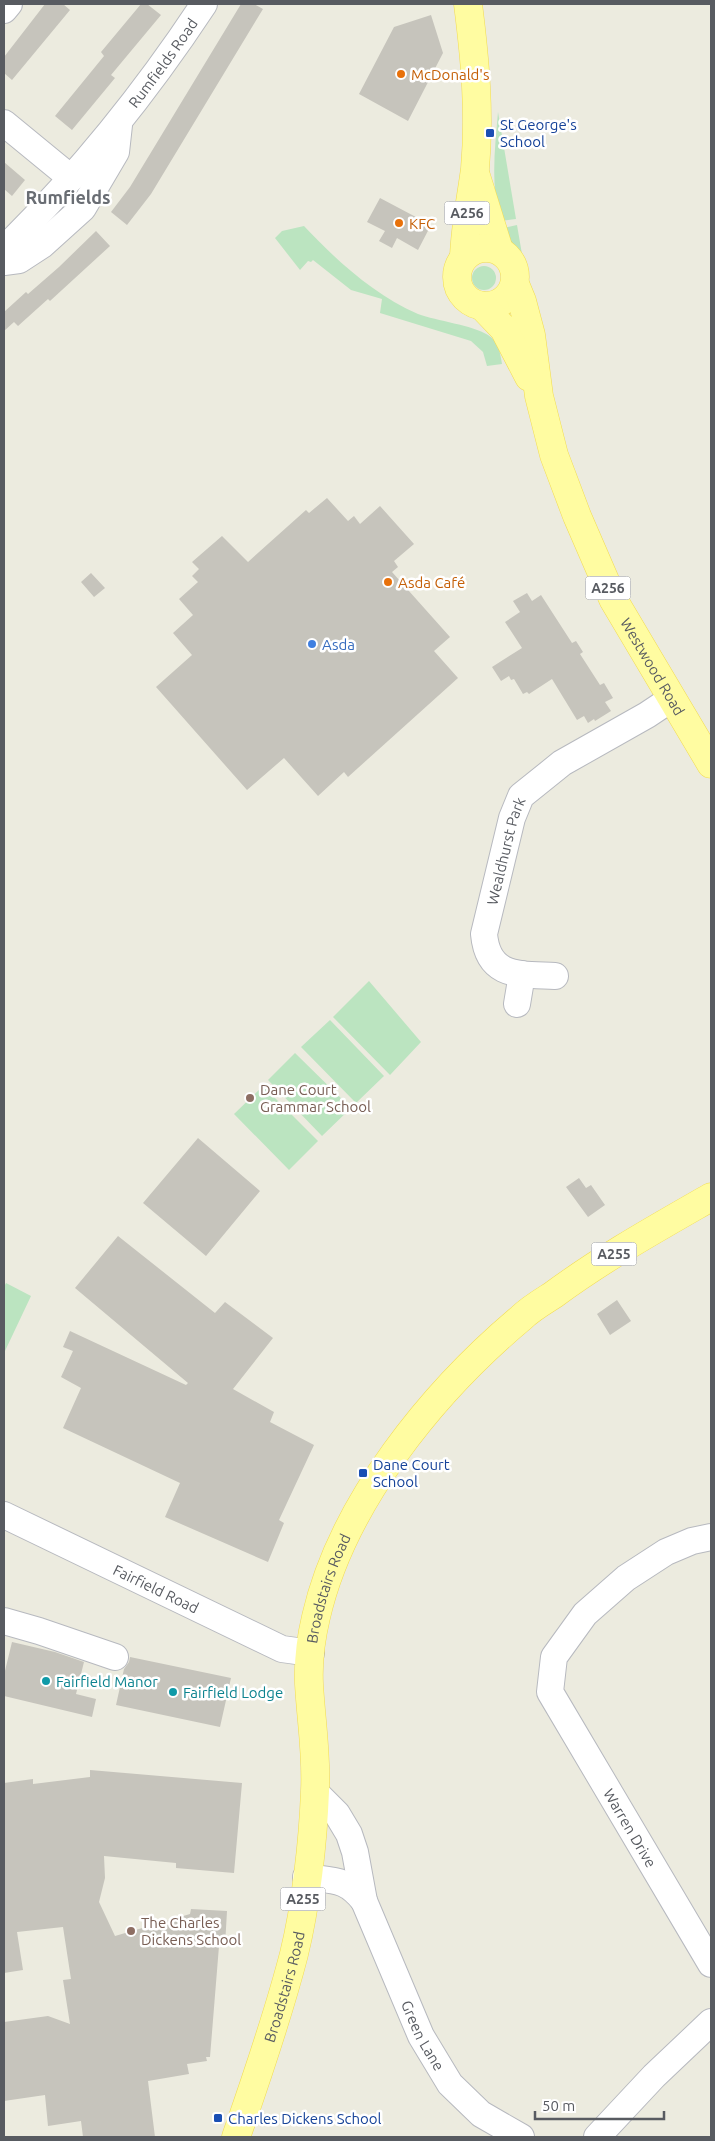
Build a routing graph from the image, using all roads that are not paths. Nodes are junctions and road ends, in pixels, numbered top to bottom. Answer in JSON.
{"nodes":[{"id":1,"x":9,"y":4,"type":"edge"},
{"id":2,"x":204,"y":4,"type":"edge"},
{"id":3,"x":468,"y":4,"type":"edge"},
{"id":4,"x":4,"y":10,"type":"edge"},
{"id":5,"x":119,"y":122,"type":"junction"},
{"id":6,"x":4,"y":123,"type":"edge"},
{"id":7,"x":474,"y":170,"type":"junction"},
{"id":8,"x":71,"y":178,"type":"junction"},
{"id":9,"x":4,"y":250,"type":"edge"},
{"id":10,"x":499,"y":250,"type":"junction"},
{"id":11,"x":464,"y":257,"type":"junction"},
{"id":12,"x":4,"y":262,"type":"edge"},
{"id":13,"x":515,"y":284,"type":"junction"},
{"id":14,"x":482,"y":306,"type":"junction"},
{"id":15,"x":539,"y":396,"type":"junction"},
{"id":16,"x":671,"y":699,"type":"junction"},
{"id":17,"x":711,"y":764,"type":"edge"},
{"id":18,"x":522,"y":974,"type":"junction"},
{"id":19,"x":554,"y":976,"type":"dead end"},
{"id":20,"x":518,"y":1004,"type":"dead end"},
{"id":21,"x":711,"y":1197,"type":"edge"},
{"id":22,"x":4,"y":1515,"type":"edge"},
{"id":23,"x":711,"y":1537,"type":"edge"},
{"id":24,"x":4,"y":1621,"type":"edge"},
{"id":25,"x":311,"y":1653,"type":"junction"},
{"id":26,"x":115,"y":1657,"type":"dead end"},
{"id":27,"x":316,"y":1792,"type":"junction"},
{"id":28,"x":355,"y":1852,"type":"junction"},
{"id":29,"x":306,"y":1876,"type":"junction"},
{"id":30,"x":343,"y":1882,"type":"junction"},
{"id":31,"x":364,"y":1902,"type":"junction"},
{"id":32,"x":711,"y":1964,"type":"edge"},
{"id":33,"x":711,"y":2022,"type":"edge"},
{"id":34,"x":236,"y":2137,"type":"edge"},
{"id":35,"x":521,"y":2137,"type":"edge"},
{"id":36,"x":597,"y":2137,"type":"edge"}],
"edges":[{"from":1,"to":4,"type":"street"},
{"from":2,"to":5,"type":"street","name":"Rumfields Road"},
{"from":3,"to":7,"type":"main road","number":"A256"},
{"from":5,"to":8,"type":"street","name":"Rumfields Road"},
{"from":5,"to":12,"type":"street","name":"Rumfields Road"},
{"from":6,"to":8,"type":"street"},
{"from":7,"to":10,"type":"main road","number":"A256"},
{"from":7,"to":11,"type":"main road","number":"A256"},
{"from":8,"to":9,"type":"street","name":"Rumfields Road"},
{"from":10,"to":11,"type":"main road"},
{"from":10,"to":13,"type":"main road"},
{"from":11,"to":14,"type":"main road"},
{"from":13,"to":14,"type":"main road"},
{"from":13,"to":15,"type":"main road","name":"Westwood Road","number":"A256"},
{"from":14,"to":15,"type":"main road","name":"Westwood Road","number":"A256"},
{"from":15,"to":16,"type":"main road","name":"Westwood Road","number":"A256"},
{"from":16,"to":17,"type":"main road","name":"Westwood Road","number":"A256"},
{"from":16,"to":18,"type":"street","name":"Wealdhurst Park"},
{"from":18,"to":19,"type":"street","name":"Wealdhurst Park"},
{"from":18,"to":20,"type":"street"},
{"from":21,"to":25,"type":"main road","name":"Broadstairs Road","number":"A255"},
{"from":22,"to":25,"type":"street","name":"Fairfield Road"},
{"from":23,"to":32,"type":"street","name":"Warren Drive"},
{"from":24,"to":26,"type":"street"},
{"from":25,"to":27,"type":"main road","name":"Broadstairs Road","number":"A255"},
{"from":27,"to":28,"type":"street","name":"Green Lane"},
{"from":27,"to":29,"type":"main road","name":"Broadstairs Road","number":"A255"},
{"from":28,"to":30,"type":"street"},
{"from":28,"to":31,"type":"street","name":"Green Lane"},
{"from":29,"to":30,"type":"street"},
{"from":29,"to":34,"type":"main road","name":"Broadstairs Road","number":"A255"},
{"from":30,"to":31,"type":"street","name":"Green Lane"},
{"from":31,"to":35,"type":"street","name":"Green Lane"},
{"from":33,"to":36,"type":"street"}]}
